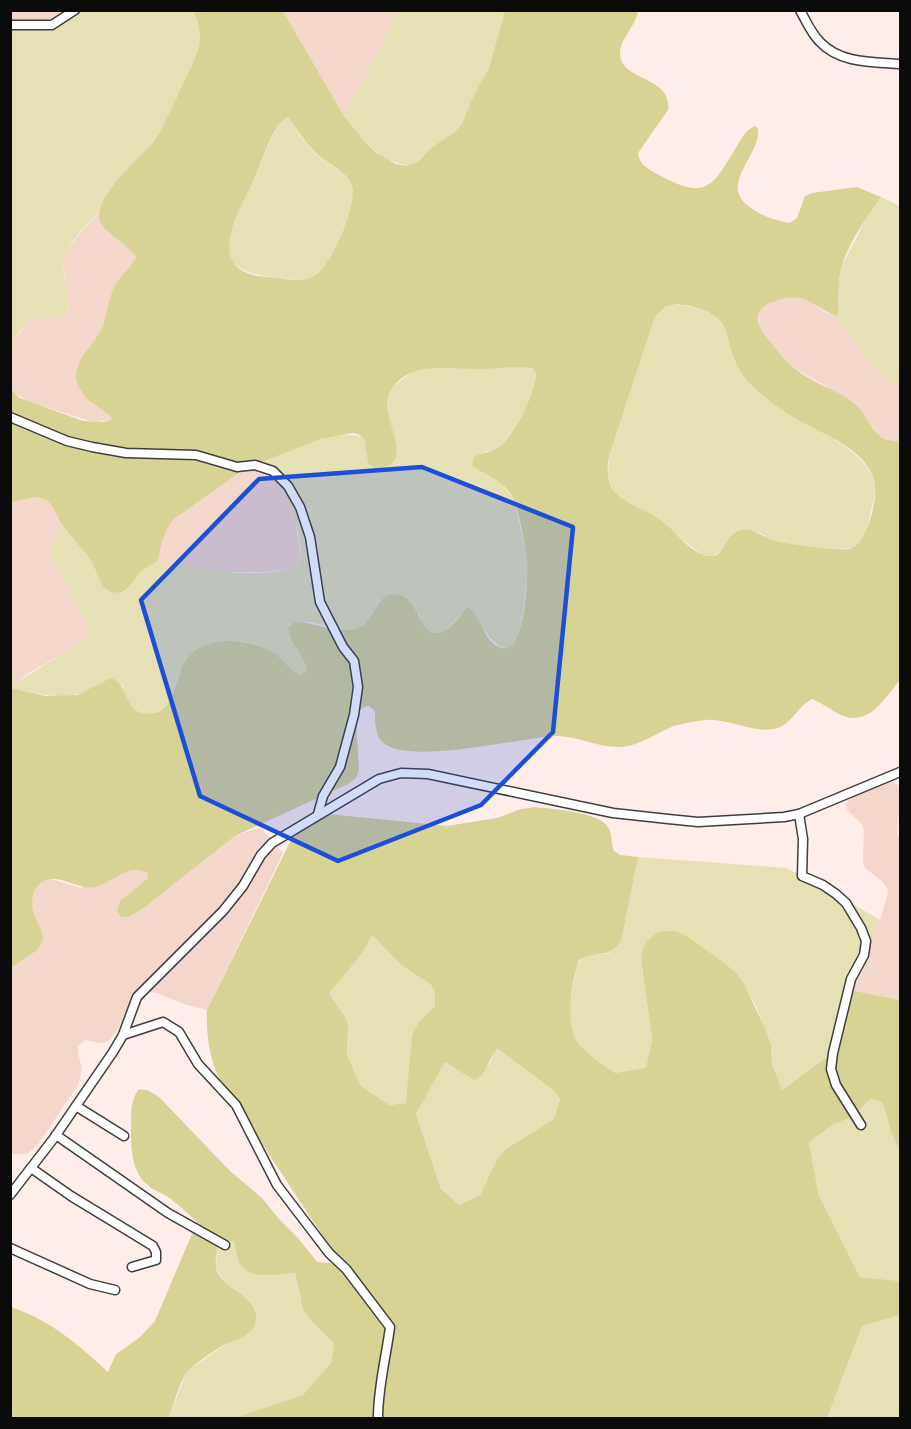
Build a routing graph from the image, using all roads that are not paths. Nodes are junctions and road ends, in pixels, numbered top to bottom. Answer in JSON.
{"nodes":[{"id":1,"x":75,"y":10,"type":"edge"},
{"id":2,"x":804,"y":12,"type":"edge"},
{"id":3,"x":10,"y":25,"type":"edge"},
{"id":4,"x":900,"y":64,"type":"edge"},
{"id":5,"x":10,"y":417,"type":"edge"},
{"id":6,"x":900,"y":772,"type":"edge"},
{"id":7,"x":798,"y":813,"type":"junction"},
{"id":8,"x":318,"y":814,"type":"junction"},
{"id":9,"x":123,"y":1035,"type":"junction"},
{"id":10,"x":76,"y":1106,"type":"junction"},
{"id":11,"x":861,"y":1125,"type":"dead end"},
{"id":12,"x":56,"y":1135,"type":"junction"},
{"id":13,"x":124,"y":1136,"type":"dead end"},
{"id":14,"x":31,"y":1168,"type":"junction"},
{"id":15,"x":10,"y":1195,"type":"edge"},
{"id":16,"x":225,"y":1245,"type":"dead end"},
{"id":17,"x":10,"y":1248,"type":"edge"},
{"id":18,"x":132,"y":1267,"type":"dead end"},
{"id":19,"x":115,"y":1290,"type":"dead end"},
{"id":20,"x":378,"y":1419,"type":"edge"}],
"edges":[{"from":1,"to":3,"type":"street"},
{"from":2,"to":4,"type":"street"},
{"from":5,"to":8,"type":"street"},
{"from":6,"to":7,"type":"street"},
{"from":7,"to":8,"type":"street"},
{"from":7,"to":11,"type":"street"},
{"from":8,"to":9,"type":"street"},
{"from":9,"to":10,"type":"street"},
{"from":9,"to":20,"type":"street"},
{"from":10,"to":12,"type":"street"},
{"from":10,"to":13,"type":"street"},
{"from":12,"to":14,"type":"street"},
{"from":12,"to":16,"type":"street"},
{"from":14,"to":15,"type":"street"},
{"from":14,"to":18,"type":"street"},
{"from":17,"to":19,"type":"street"}]}
